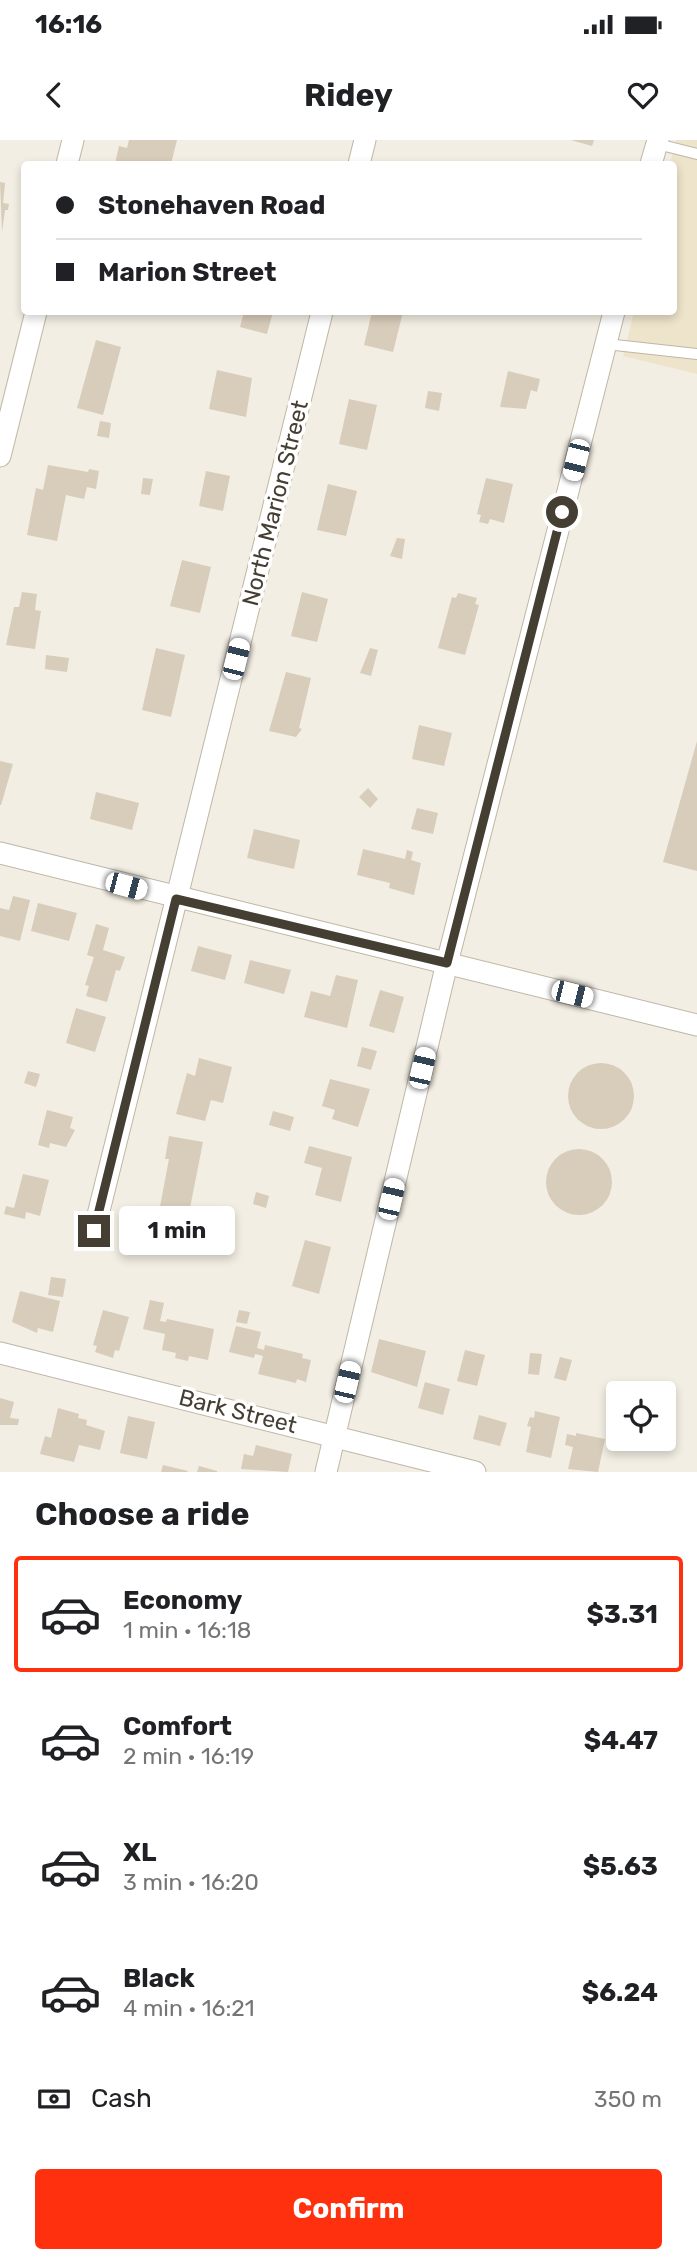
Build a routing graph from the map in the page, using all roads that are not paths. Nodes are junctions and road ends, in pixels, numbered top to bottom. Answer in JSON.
{"nodes":[{"id":1,"x":73,"y":140,"type":"edge"},
{"id":2,"x":365,"y":140,"type":"edge"},
{"id":3,"x":657,"y":142,"type":"edge"},
{"id":4,"x":697,"y":154,"type":"edge"},
{"id":5,"x":68,"y":161,"type":"edge"},
{"id":6,"x":360,"y":161,"type":"edge"},
{"id":7,"x":653,"y":161,"type":"edge"},
{"id":8,"x":35,"y":315,"type":"edge"},
{"id":9,"x":322,"y":315,"type":"edge"},
{"id":10,"x":613,"y":315,"type":"edge"},
{"id":11,"x":606,"y":344,"type":"junction"},
{"id":12,"x":697,"y":354,"type":"edge"},
{"id":13,"x":0,"y":456,"type":"edge"},
{"id":14,"x":0,"y":853,"type":"edge"},
{"id":15,"x":176,"y":899,"type":"junction"},
{"id":16,"x":447,"y":963,"type":"junction"},
{"id":17,"x":697,"y":1025,"type":"edge"},
{"id":18,"x":94,"y":1231,"type":"dead end"},
{"id":19,"x":0,"y":1353,"type":"edge"},
{"id":20,"x":334,"y":1435,"type":"junction"},
{"id":21,"x":326,"y":1472,"type":"edge"},
{"id":22,"x":475,"y":1472,"type":"edge"}],
"edges":[{"from":1,"to":5,"type":"street"},
{"from":2,"to":6,"type":"street"},
{"from":3,"to":4,"type":"lane"},
{"from":3,"to":7,"type":"street"},
{"from":8,"to":13,"type":"street"},
{"from":9,"to":15,"type":"street","name":"North Marion Street"},
{"from":10,"to":11,"type":"street"},
{"from":11,"to":12,"type":"lane"},
{"from":11,"to":16,"type":"street"},
{"from":14,"to":15,"type":"street"},
{"from":15,"to":16,"type":"street"},
{"from":15,"to":18,"type":"street","name":"North Marion Street"},
{"from":16,"to":17,"type":"street"},
{"from":16,"to":20,"type":"street"},
{"from":19,"to":20,"type":"street","name":"Bark Street"},
{"from":20,"to":21,"type":"street"},
{"from":20,"to":22,"type":"street","name":"Bark Street"}]}
